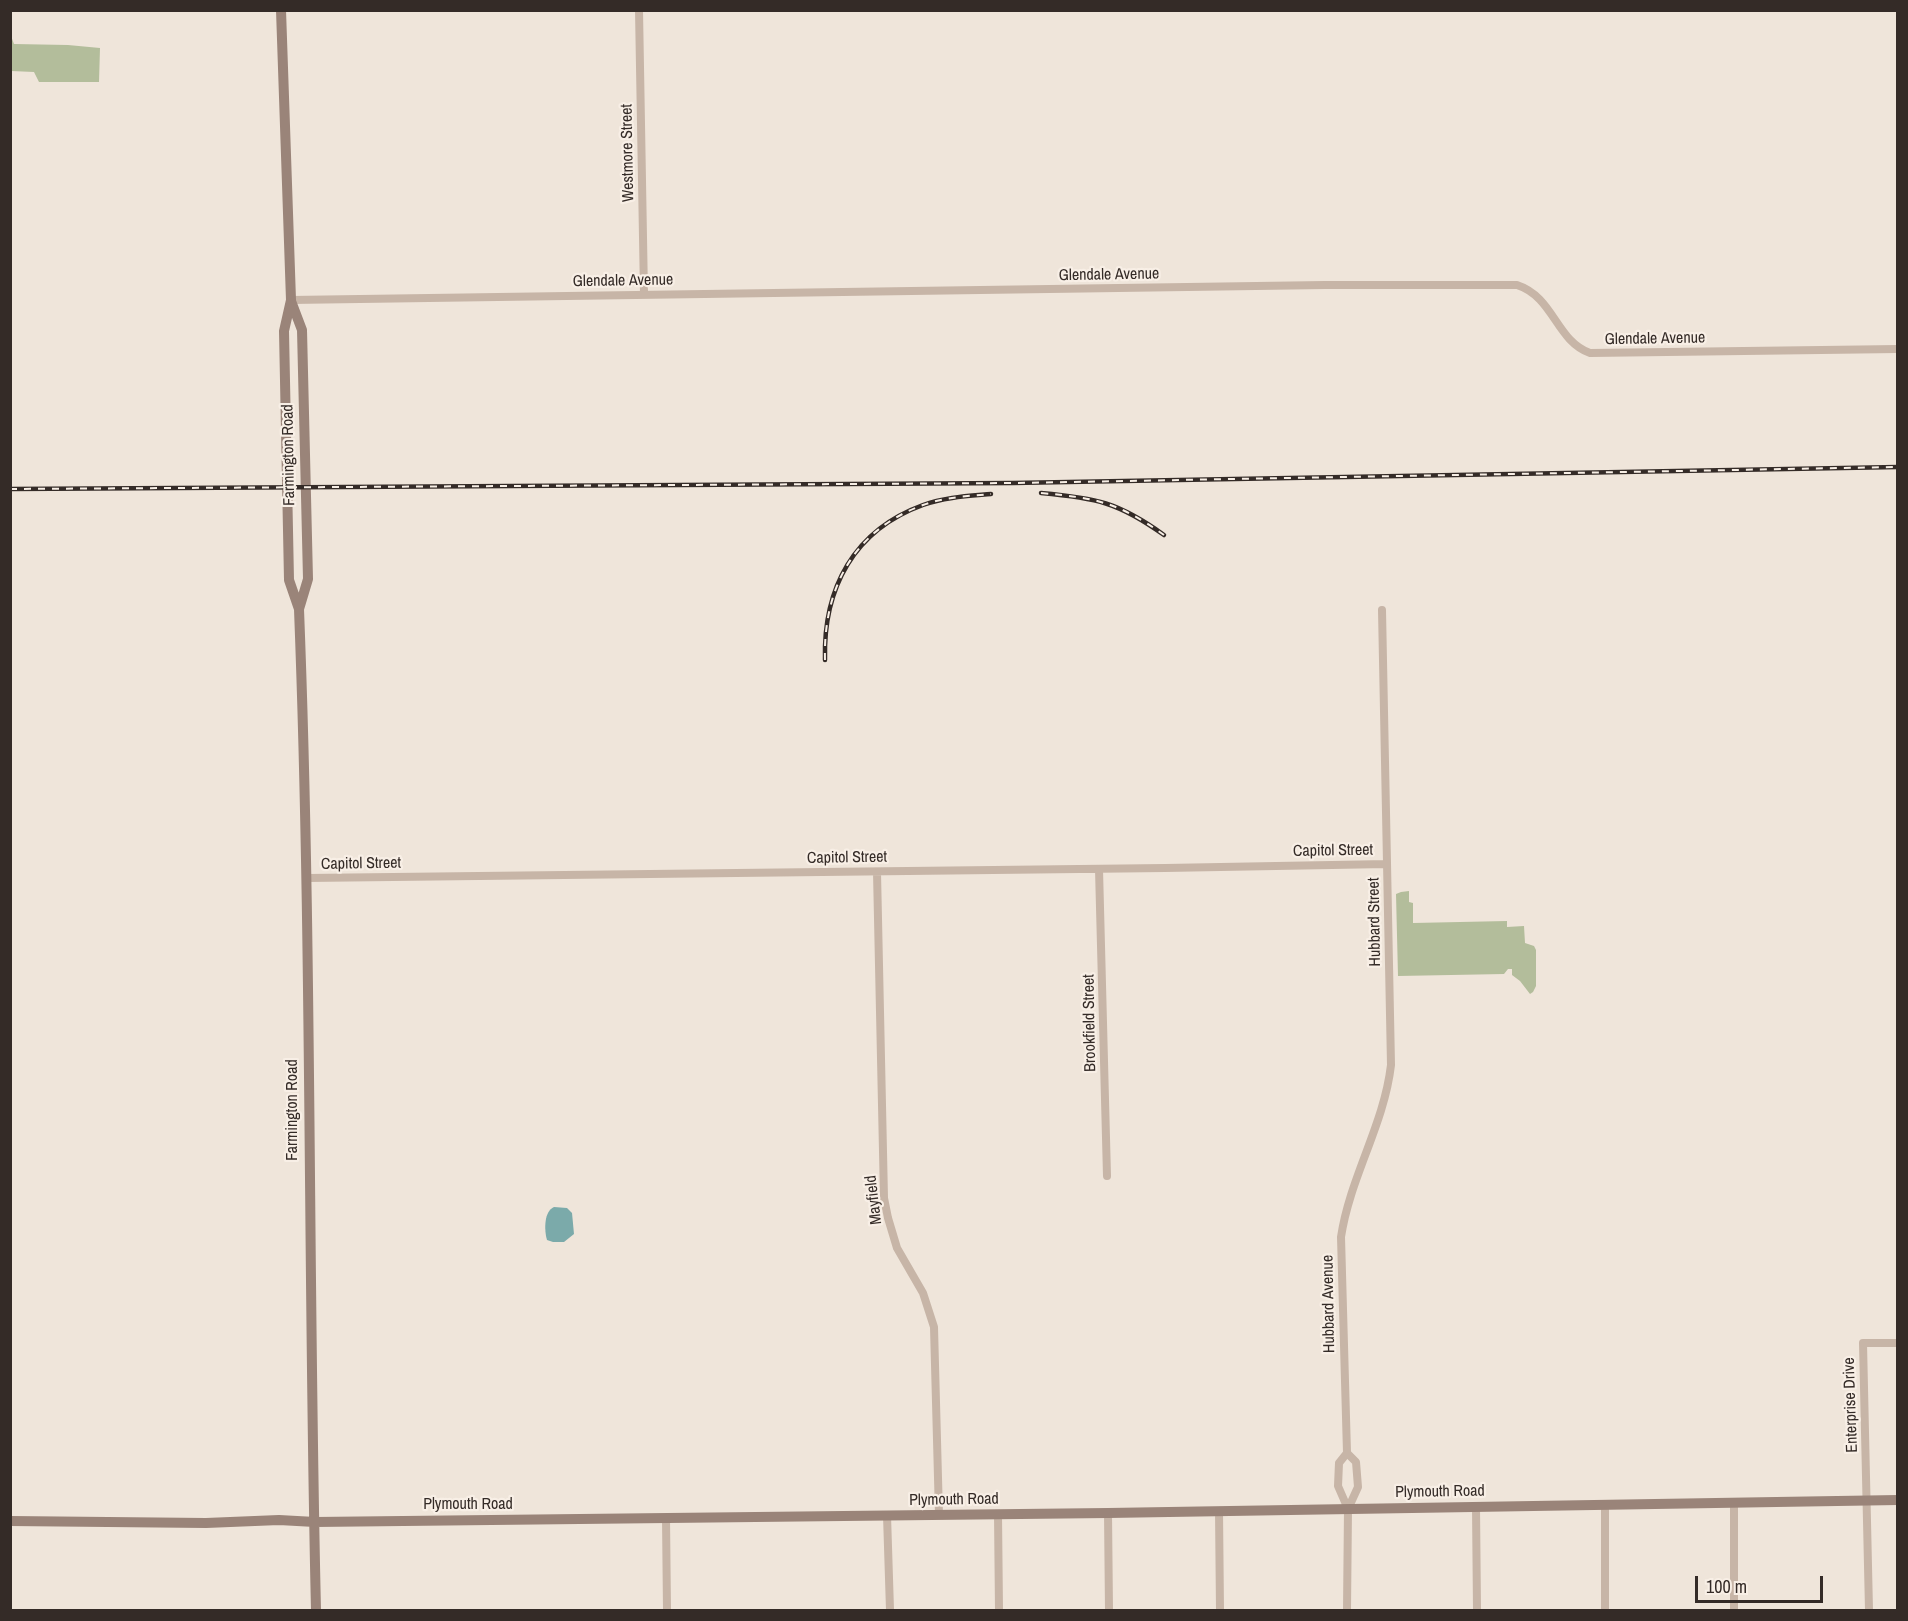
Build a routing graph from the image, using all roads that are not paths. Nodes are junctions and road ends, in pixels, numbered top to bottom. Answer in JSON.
{"nodes":[{"id":1,"x":281,"y":10,"type":"edge"},
{"id":2,"x":639,"y":10,"type":"edge"},
{"id":3,"x":644,"y":294,"type":"junction"},
{"id":4,"x":291,"y":300,"type":"junction"},
{"id":5,"x":1898,"y":349,"type":"edge"},
{"id":6,"x":299,"y":609,"type":"junction"},
{"id":7,"x":1382,"y":610,"type":"dead end"},
{"id":8,"x":1388,"y":864,"type":"junction"},
{"id":9,"x":1099,"y":869,"type":"junction"},
{"id":10,"x":877,"y":872,"type":"junction"},
{"id":11,"x":307,"y":878,"type":"junction"},
{"id":12,"x":1364,"y":1158,"type":"joint"},
{"id":13,"x":1107,"y":1176,"type":"dead end"},
{"id":14,"x":1898,"y":1343,"type":"edge"},
{"id":15,"x":1347,"y":1453,"type":"junction"},
{"id":16,"x":1898,"y":1500,"type":"edge"},
{"id":17,"x":1867,"y":1501,"type":"junction"},
{"id":18,"x":1734,"y":1503,"type":"junction"},
{"id":19,"x":1605,"y":1505,"type":"junction"},
{"id":20,"x":1476,"y":1507,"type":"junction"},
{"id":21,"x":1348,"y":1509,"type":"junction"},
{"id":22,"x":1219,"y":1511,"type":"junction"},
{"id":23,"x":1108,"y":1513,"type":"junction"},
{"id":24,"x":998,"y":1514,"type":"junction"},
{"id":25,"x":887,"y":1515,"type":"junction"},
{"id":26,"x":939,"y":1515,"type":"junction"},
{"id":27,"x":666,"y":1518,"type":"junction"},
{"id":28,"x":10,"y":1521,"type":"edge"},
{"id":29,"x":315,"y":1522,"type":"junction"},
{"id":30,"x":316,"y":1611,"type":"edge"},
{"id":31,"x":667,"y":1611,"type":"edge"},
{"id":32,"x":890,"y":1611,"type":"edge"},
{"id":33,"x":999,"y":1611,"type":"edge"},
{"id":34,"x":1109,"y":1611,"type":"edge"},
{"id":35,"x":1220,"y":1611,"type":"edge"},
{"id":36,"x":1347,"y":1611,"type":"edge"},
{"id":37,"x":1477,"y":1611,"type":"edge"},
{"id":38,"x":1605,"y":1611,"type":"edge"},
{"id":39,"x":1734,"y":1611,"type":"edge"},
{"id":40,"x":1869,"y":1611,"type":"edge"}],
"edges":[{"from":1,"to":4,"type":"main road","name":"Farmington Road"},
{"from":2,"to":3,"type":"street","name":"Westmore Street"},
{"from":3,"to":4,"type":"street","name":"Glendale Avenue"},
{"from":3,"to":5,"type":"street","name":"Glendale Avenue"},
{"from":4,"to":6,"type":"main road","name":"Farmington Road"},
{"from":4,"to":6,"type":"main road","name":"Farmington Road"},
{"from":6,"to":11,"type":"main road","name":"Farmington Road"},
{"from":7,"to":8,"type":"street","name":"Hubbard Street"},
{"from":8,"to":9,"type":"street","name":"Capitol Street"},
{"from":8,"to":12,"type":"street","name":"Hubbard Street"},
{"from":9,"to":10,"type":"street","name":"Capitol Street"},
{"from":9,"to":13,"type":"street","name":"Brookfield Street"},
{"from":10,"to":11,"type":"street","name":"Capitol Street"},
{"from":10,"to":26,"type":"street","name":"Mayfield"},
{"from":11,"to":29,"type":"main road","name":"Farmington Road"},
{"from":12,"to":15,"type":"street","name":"Hubbard Avenue"},
{"from":14,"to":17,"type":"street","name":"Enterprise Drive"},
{"from":15,"to":21,"type":"street","name":"Hubbard Avenue"},
{"from":15,"to":21,"type":"street","name":"Hubbard Avenue"},
{"from":16,"to":17,"type":"main road","name":"Plymouth Road"},
{"from":17,"to":18,"type":"main road","name":"Plymouth Road"},
{"from":17,"to":40,"type":"street"},
{"from":18,"to":19,"type":"main road","name":"Plymouth Road"},
{"from":18,"to":39,"type":"street"},
{"from":19,"to":20,"type":"main road","name":"Plymouth Road"},
{"from":19,"to":38,"type":"street"},
{"from":20,"to":21,"type":"main road","name":"Plymouth Road"},
{"from":20,"to":37,"type":"street"},
{"from":21,"to":22,"type":"main road","name":"Plymouth Road"},
{"from":21,"to":36,"type":"street"},
{"from":22,"to":23,"type":"main road","name":"Plymouth Road"},
{"from":22,"to":35,"type":"street"},
{"from":23,"to":24,"type":"main road","name":"Plymouth Road"},
{"from":23,"to":34,"type":"street"},
{"from":24,"to":26,"type":"main road","name":"Plymouth Road"},
{"from":24,"to":33,"type":"street"},
{"from":25,"to":26,"type":"main road","name":"Plymouth Road"},
{"from":25,"to":27,"type":"main road","name":"Plymouth Road"},
{"from":25,"to":32,"type":"street"},
{"from":27,"to":29,"type":"main road","name":"Plymouth Road"},
{"from":27,"to":31,"type":"street"},
{"from":28,"to":29,"type":"main road","name":"Plymouth Road"},
{"from":29,"to":30,"type":"main road","name":"Farmington Road"}]}
